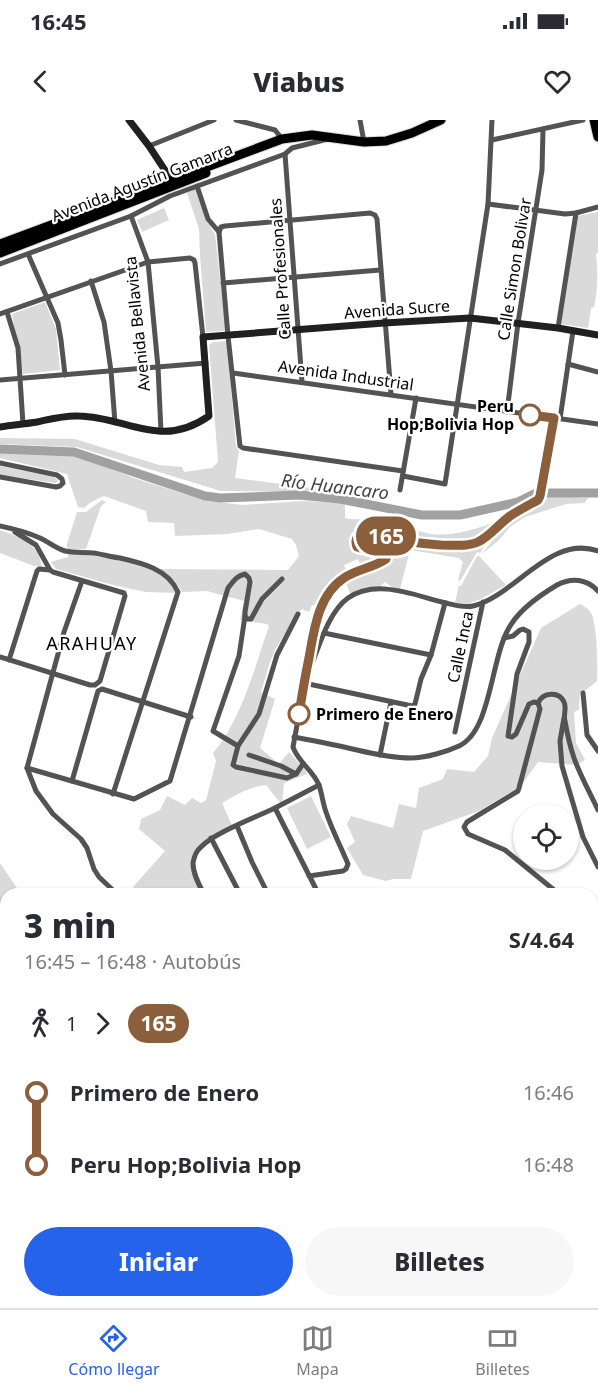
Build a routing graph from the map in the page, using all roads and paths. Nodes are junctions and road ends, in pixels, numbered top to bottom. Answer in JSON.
{"nodes":[{"id":1,"x":129,"y":120,"type":"edge"},
{"id":2,"x":214,"y":120,"type":"edge"},
{"id":3,"x":236,"y":120,"type":"edge"},
{"id":4,"x":360,"y":120,"type":"edge"},
{"id":5,"x":440,"y":120,"type":"edge"},
{"id":6,"x":492,"y":120,"type":"edge"},
{"id":7,"x":583,"y":120,"type":"edge"},
{"id":8,"x":594,"y":120,"type":"edge"},
{"id":9,"x":199,"y":123,"type":"edge"},
{"id":10,"x":543,"y":130,"type":"junction"},
{"id":11,"x":598,"y":137,"type":"edge"},
{"id":12,"x":294,"y":138,"type":"junction"},
{"id":13,"x":332,"y":138,"type":"junction"},
{"id":14,"x":282,"y":139,"type":"junction"},
{"id":15,"x":492,"y":140,"type":"junction"},
{"id":16,"x":364,"y":142,"type":"junction"},
{"id":17,"x":149,"y":146,"type":"junction"},
{"id":18,"x":285,"y":153,"type":"junction"},
{"id":19,"x":173,"y":182,"type":"junction"},
{"id":20,"x":197,"y":186,"type":"junction"},
{"id":21,"x":488,"y":204,"type":"junction"},
{"id":22,"x":598,"y":207,"type":"edge"},
{"id":23,"x":536,"y":211,"type":"junction"},
{"id":24,"x":576,"y":213,"type":"junction"},
{"id":25,"x":131,"y":216,"type":"junction"},
{"id":26,"x":289,"y":220,"type":"junction"},
{"id":27,"x":219,"y":232,"type":"junction"},
{"id":28,"x":0,"y":244,"type":"edge"},
{"id":29,"x":0,"y":253,"type":"edge"},
{"id":30,"x":28,"y":254,"type":"junction"},
{"id":31,"x":148,"y":262,"type":"junction"},
{"id":32,"x":0,"y":264,"type":"edge"},
{"id":33,"x":380,"y":270,"type":"junction"},
{"id":34,"x":294,"y":277,"type":"junction"},
{"id":35,"x":91,"y":281,"type":"junction"},
{"id":36,"x":223,"y":283,"type":"junction"},
{"id":37,"x":47,"y":297,"type":"junction"},
{"id":38,"x":7,"y":312,"type":"junction"},
{"id":39,"x":0,"y":314,"type":"edge"},
{"id":40,"x":470,"y":318,"type":"junction"},
{"id":41,"x":384,"y":323,"type":"junction"},
{"id":42,"x":519,"y":323,"type":"junction"},
{"id":43,"x":558,"y":328,"type":"junction"},
{"id":44,"x":298,"y":329,"type":"junction"},
{"id":45,"x":573,"y":331,"type":"junction"},
{"id":46,"x":596,"y":334,"type":"edge"},
{"id":47,"x":228,"y":336,"type":"junction"},
{"id":48,"x":203,"y":337,"type":"junction"},
{"id":49,"x":206,"y":363,"type":"junction"},
{"id":50,"x":568,"y":364,"type":"junction"},
{"id":51,"x":158,"y":367,"type":"junction"},
{"id":52,"x":111,"y":371,"type":"junction"},
{"id":53,"x":598,"y":372,"type":"edge"},
{"id":54,"x":233,"y":373,"type":"junction"},
{"id":55,"x":65,"y":375,"type":"junction"},
{"id":56,"x":20,"y":379,"type":"junction"},
{"id":57,"x":0,"y":380,"type":"edge"},
{"id":58,"x":302,"y":382,"type":"junction"},
{"id":59,"x":391,"y":394,"type":"junction"},
{"id":60,"x":416,"y":398,"type":"junction"},
{"id":61,"x":457,"y":404,"type":"junction"},
{"id":62,"x":507,"y":412,"type":"junction"},
{"id":63,"x":557,"y":419,"type":"junction"},
{"id":64,"x":115,"y":423,"type":"junction"},
{"id":65,"x":23,"y":424,"type":"junction"},
{"id":66,"x":598,"y":424,"type":"edge"},
{"id":67,"x":0,"y":427,"type":"edge"},
{"id":68,"x":161,"y":432,"type":"junction"},
{"id":69,"x":0,"y":463,"type":"edge"},
{"id":70,"x":403,"y":474,"type":"junction"},
{"id":71,"x":0,"y":477,"type":"edge"},
{"id":72,"x":400,"y":490,"type":"dead end"},
{"id":73,"x":598,"y":551,"type":"edge"},
{"id":74,"x":50,"y":570,"type":"junction"},
{"id":75,"x":282,"y":579,"type":"dead end"},
{"id":76,"x":82,"y":581,"type":"junction"},
{"id":77,"x":598,"y":591,"type":"edge"},
{"id":78,"x":445,"y":603,"type":"junction"},
{"id":79,"x":483,"y":603,"type":"junction"},
{"id":80,"x":298,"y":614,"type":"dead end"},
{"id":81,"x":245,"y":616,"type":"junction"},
{"id":82,"x":324,"y":633,"type":"junction"},
{"id":83,"x":504,"y":638,"type":"junction"},
{"id":84,"x":431,"y":655,"type":"junction"},
{"id":85,"x":0,"y":657,"type":"edge"},
{"id":86,"x":9,"y":660,"type":"junction"},
{"id":87,"x":54,"y":674,"type":"junction"},
{"id":88,"x":304,"y":684,"type":"junction"},
{"id":89,"x":583,"y":693,"type":"dead end"},
{"id":90,"x":143,"y":702,"type":"junction"},
{"id":91,"x":391,"y":702,"type":"junction"},
{"id":92,"x":538,"y":703,"type":"junction"},
{"id":93,"x":191,"y":717,"type":"junction"},
{"id":94,"x":564,"y":718,"type":"junction"},
{"id":95,"x":455,"y":732,"type":"dead end"},
{"id":96,"x":294,"y":737,"type":"junction"},
{"id":97,"x":238,"y":746,"type":"junction"},
{"id":98,"x":598,"y":751,"type":"edge"},
{"id":99,"x":249,"y":755,"type":"dead end"},
{"id":100,"x":380,"y":755,"type":"junction"},
{"id":101,"x":303,"y":764,"type":"junction"},
{"id":102,"x":27,"y":768,"type":"junction"},
{"id":103,"x":296,"y":774,"type":"junction"},
{"id":104,"x":72,"y":781,"type":"junction"},
{"id":105,"x":319,"y":785,"type":"junction"},
{"id":106,"x":113,"y":794,"type":"junction"},
{"id":107,"x":275,"y":808,"type":"junction"},
{"id":108,"x":598,"y":810,"type":"edge"},
{"id":109,"x":237,"y":826,"type":"junction"},
{"id":110,"x":211,"y":838,"type":"junction"},
{"id":111,"x":598,"y":867,"type":"edge"},
{"id":112,"x":309,"y":876,"type":"junction"},
{"id":113,"x":111,"y":888,"type":"edge"},
{"id":114,"x":201,"y":888,"type":"edge"},
{"id":115,"x":237,"y":888,"type":"edge"},
{"id":116,"x":265,"y":888,"type":"edge"},
{"id":117,"x":315,"y":888,"type":"edge"},
{"id":118,"x":552,"y":888,"type":"edge"}],
"edges":[{"from":1,"to":17,"type":"street"},
{"from":2,"to":9,"type":"street"},
{"from":3,"to":14,"type":"street"},
{"from":4,"to":16,"type":"street"},
{"from":5,"to":16,"type":"highway","name":"Avenida Agustín Gamarra"},
{"from":6,"to":15,"type":"street"},
{"from":7,"to":10,"type":"street"},
{"from":8,"to":11,"type":"highway"},
{"from":9,"to":17,"type":"street"},
{"from":10,"to":15,"type":"street"},
{"from":10,"to":23,"type":"street","name":"Calle Simon Bolivar"},
{"from":12,"to":13,"type":"highway","name":"Avenida Agustín Gamarra"},
{"from":12,"to":14,"type":"highway","name":"Avenida Agustín Gamarra"},
{"from":12,"to":19,"type":"highway","name":"Avenida Agustín Gamarra"},
{"from":13,"to":16,"type":"highway","name":"Avenida Agustín Gamarra"},
{"from":13,"to":18,"type":"street"},
{"from":14,"to":19,"type":"highway","name":"Avenida Agustín Gamarra"},
{"from":15,"to":21,"type":"street"},
{"from":17,"to":19,"type":"street"},
{"from":18,"to":20,"type":"street"},
{"from":18,"to":26,"type":"street","name":"Calle Profesionales"},
{"from":19,"to":28,"type":"highway","name":"Avenida Agustín Gamarra"},
{"from":19,"to":29,"type":"highway","name":"Avenida Agustín Gamarra"},
{"from":20,"to":25,"type":"street"},
{"from":20,"to":27,"type":"street"},
{"from":21,"to":23,"type":"street"},
{"from":21,"to":40,"type":"street"},
{"from":22,"to":24,"type":"street"},
{"from":23,"to":24,"type":"street"},
{"from":23,"to":42,"type":"street","name":"Calle Simon Bolivar"},
{"from":24,"to":43,"type":"street"},
{"from":25,"to":30,"type":"street"},
{"from":25,"to":31,"type":"street","name":"Avenida Bellavista"},
{"from":26,"to":27,"type":"street"},
{"from":26,"to":33,"type":"street"},
{"from":26,"to":34,"type":"street","name":"Calle Profesionales"},
{"from":27,"to":36,"type":"street"},
{"from":30,"to":32,"type":"street"},
{"from":30,"to":37,"type":"street"},
{"from":31,"to":35,"type":"street"},
{"from":31,"to":48,"type":"street"},
{"from":31,"to":51,"type":"street","name":"Avenida Bellavista"},
{"from":33,"to":34,"type":"street"},
{"from":33,"to":41,"type":"street"},
{"from":34,"to":36,"type":"street"},
{"from":34,"to":44,"type":"street","name":"Calle Profesionales"},
{"from":35,"to":37,"type":"street"},
{"from":35,"to":52,"type":"street"},
{"from":36,"to":47,"type":"street"},
{"from":37,"to":38,"type":"street"},
{"from":37,"to":55,"type":"street"},
{"from":38,"to":39,"type":"street"},
{"from":38,"to":56,"type":"street"},
{"from":40,"to":41,"type":"street","name":"Avenida Sucre"},
{"from":40,"to":42,"type":"street","name":"Avenida Sucre"},
{"from":40,"to":61,"type":"street"},
{"from":41,"to":44,"type":"street","name":"Avenida Sucre"},
{"from":41,"to":59,"type":"street"},
{"from":42,"to":43,"type":"street","name":"Avenida Sucre"},
{"from":42,"to":62,"type":"street","name":"Calle Simon Bolivar"},
{"from":43,"to":45,"type":"street","name":"Avenida Sucre"},
{"from":44,"to":47,"type":"street","name":"Avenida Sucre"},
{"from":44,"to":58,"type":"street","name":"Calle Profesionales"},
{"from":45,"to":46,"type":"street","name":"Avenida Sucre"},
{"from":45,"to":50,"type":"street"},
{"from":47,"to":48,"type":"street","name":"Avenida Sucre"},
{"from":47,"to":54,"type":"street"},
{"from":48,"to":49,"type":"street"},
{"from":49,"to":51,"type":"street"},
{"from":49,"to":68,"type":"street"},
{"from":50,"to":53,"type":"street"},
{"from":50,"to":63,"type":"street"},
{"from":51,"to":52,"type":"street"},
{"from":51,"to":68,"type":"street","name":"Avenida Bellavista"},
{"from":52,"to":55,"type":"street"},
{"from":52,"to":64,"type":"street"},
{"from":54,"to":58,"type":"street","name":"Avenida Industrial"},
{"from":54,"to":70,"type":"street"},
{"from":55,"to":56,"type":"street"},
{"from":56,"to":57,"type":"street"},
{"from":56,"to":65,"type":"street"},
{"from":58,"to":59,"type":"street","name":"Avenida Industrial"},
{"from":59,"to":60,"type":"street","name":"Avenida Industrial"},
{"from":60,"to":61,"type":"street","name":"Avenida Industrial"},
{"from":60,"to":70,"type":"street"},
{"from":61,"to":62,"type":"street","name":"Avenida Industrial"},
{"from":61,"to":70,"type":"street"},
{"from":62,"to":63,"type":"street","name":"Avenida Industrial"},
{"from":63,"to":66,"type":"street","name":"Avenida Industrial"},
{"from":63,"to":88,"type":"street"},
{"from":64,"to":65,"type":"street"},
{"from":64,"to":68,"type":"street"},
{"from":65,"to":67,"type":"street"},
{"from":69,"to":71,"type":"street"},
{"from":70,"to":72,"type":"street"},
{"from":73,"to":79,"type":"street"},
{"from":74,"to":76,"type":"street"},
{"from":74,"to":86,"type":"street"},
{"from":74,"to":90,"type":"street"},
{"from":75,"to":81,"type":"street"},
{"from":76,"to":87,"type":"street"},
{"from":76,"to":87,"type":"street"},
{"from":77,"to":83,"type":"street"},
{"from":78,"to":79,"type":"street"},
{"from":78,"to":82,"type":"street"},
{"from":78,"to":84,"type":"street"},
{"from":79,"to":95,"type":"street","name":"Calle Inca"},
{"from":80,"to":97,"type":"street"},
{"from":81,"to":93,"type":"street"},
{"from":81,"to":97,"type":"street"},
{"from":82,"to":84,"type":"street"},
{"from":82,"to":88,"type":"street"},
{"from":83,"to":92,"type":"street"},
{"from":83,"to":100,"type":"street"},
{"from":84,"to":91,"type":"street"},
{"from":85,"to":86,"type":"street"},
{"from":86,"to":87,"type":"street"},
{"from":87,"to":102,"type":"street"},
{"from":88,"to":91,"type":"street"},
{"from":88,"to":96,"type":"street"},
{"from":89,"to":98,"type":"street"},
{"from":90,"to":93,"type":"street"},
{"from":90,"to":104,"type":"street"},
{"from":90,"to":106,"type":"street"},
{"from":91,"to":100,"type":"street"},
{"from":92,"to":94,"type":"street"},
{"from":92,"to":118,"type":"street"},
{"from":93,"to":106,"type":"street"},
{"from":94,"to":108,"type":"street"},
{"from":94,"to":111,"type":"street"},
{"from":96,"to":100,"type":"street"},
{"from":96,"to":101,"type":"street"},
{"from":97,"to":103,"type":"street"},
{"from":99,"to":103,"type":"street"},
{"from":101,"to":103,"type":"street"},
{"from":101,"to":105,"type":"street"},
{"from":102,"to":104,"type":"street"},
{"from":102,"to":113,"type":"street"},
{"from":104,"to":106,"type":"street"},
{"from":105,"to":107,"type":"street"},
{"from":105,"to":112,"type":"street"},
{"from":107,"to":109,"type":"street"},
{"from":107,"to":112,"type":"street"},
{"from":109,"to":110,"type":"street"},
{"from":109,"to":116,"type":"street"},
{"from":110,"to":114,"type":"street"},
{"from":110,"to":115,"type":"street"},
{"from":112,"to":117,"type":"street"}]}
